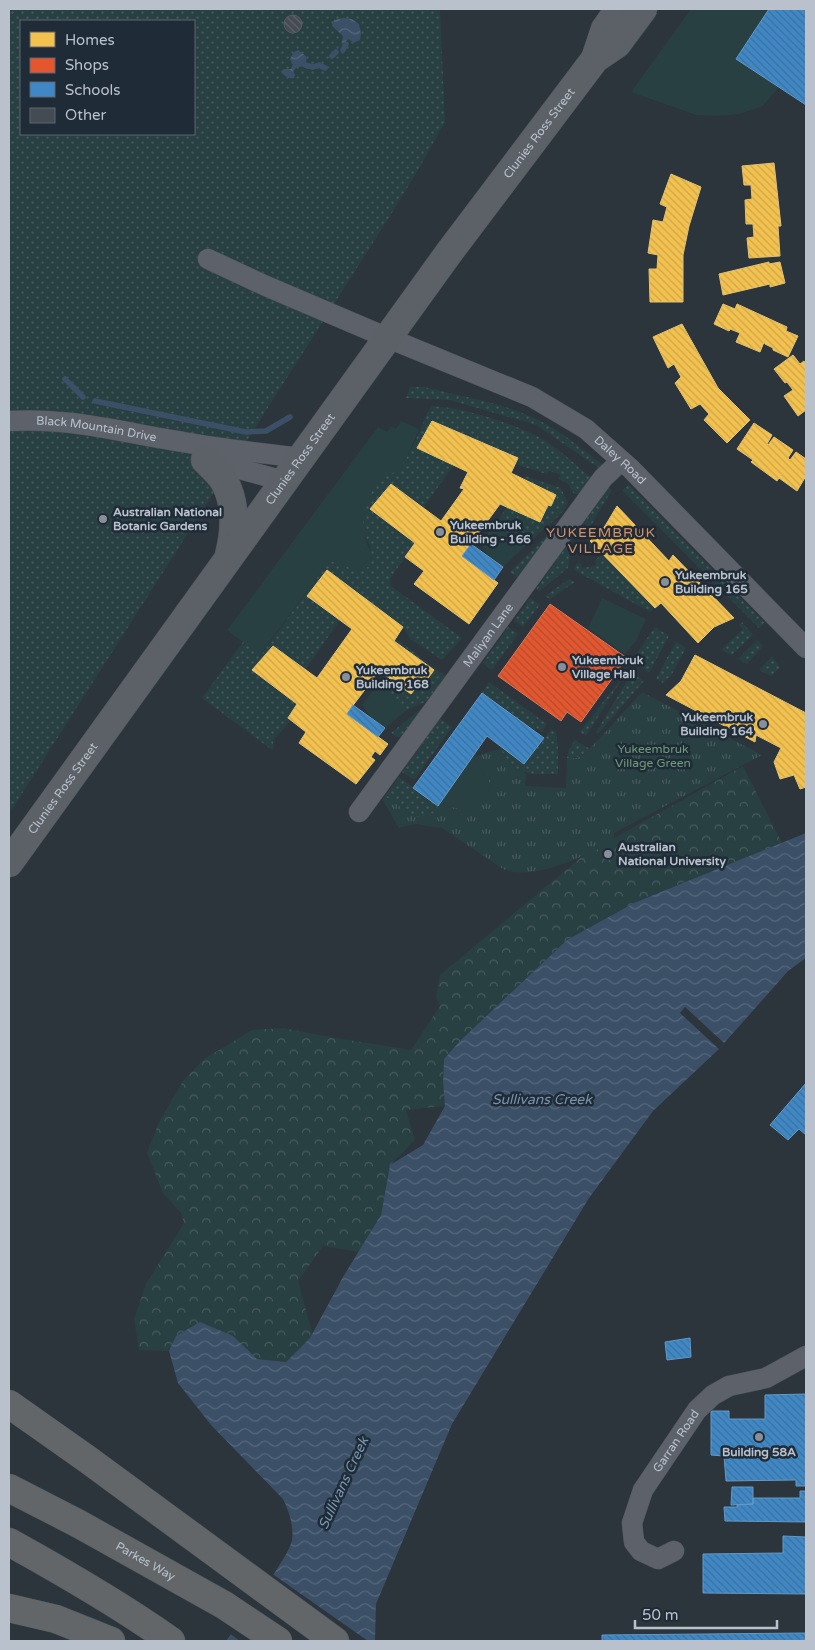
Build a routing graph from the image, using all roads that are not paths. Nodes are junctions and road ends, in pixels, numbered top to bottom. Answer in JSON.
{"nodes":[{"id":1,"x":619,"y":9,"type":"edge"},
{"id":2,"x":643,"y":9,"type":"edge"},
{"id":3,"x":595,"y":59,"type":"junction"},
{"id":4,"x":208,"y":260,"type":"dead end"},
{"id":5,"x":388,"y":338,"type":"junction"},
{"id":6,"x":9,"y":421,"type":"edge"},
{"id":7,"x":182,"y":442,"type":"junction"},
{"id":8,"x":301,"y":458,"type":"junction"},
{"id":9,"x":205,"y":460,"type":"junction"},
{"id":10,"x":622,"y":461,"type":"junction"},
{"id":11,"x":284,"y":481,"type":"junction"},
{"id":12,"x":228,"y":559,"type":"junction"},
{"id":13,"x":806,"y":648,"type":"edge"},
{"id":14,"x":359,"y":812,"type":"dead end"},
{"id":15,"x":9,"y":863,"type":"edge"},
{"id":16,"x":806,"y":1356,"type":"edge"},
{"id":17,"x":9,"y":1404,"type":"edge"},
{"id":18,"x":9,"y":1488,"type":"edge"},
{"id":19,"x":9,"y":1542,"type":"edge"},
{"id":20,"x":674,"y":1551,"type":"dead end"},
{"id":21,"x":9,"y":1608,"type":"edge"},
{"id":22,"x":111,"y":1641,"type":"edge"},
{"id":23,"x":171,"y":1641,"type":"edge"},
{"id":24,"x":278,"y":1641,"type":"edge"},
{"id":25,"x":335,"y":1641,"type":"edge"}],
"edges":[{"from":1,"to":3,"type":"street","name":"Clunies Ross Street"},
{"from":2,"to":3,"type":"street","name":"Clunies Ross Street"},
{"from":3,"to":5,"type":"street","name":"Clunies Ross Street"},
{"from":4,"to":5,"type":"street","name":"Daley Road"},
{"from":5,"to":8,"type":"street","name":"Clunies Ross Street"},
{"from":5,"to":10,"type":"street","name":"Daley Road"},
{"from":6,"to":7,"type":"street","name":"Black Mountain Drive"},
{"from":7,"to":8,"type":"street","name":"Black Mountain Drive"},
{"from":7,"to":9,"type":"street","name":"Black Mountain Drive"},
{"from":8,"to":11,"type":"street","name":"Clunies Ross Street"},
{"from":9,"to":11,"type":"street","name":"Black Mountain Drive"},
{"from":9,"to":12,"type":"street"},
{"from":10,"to":13,"type":"street","name":"Daley Road"},
{"from":10,"to":14,"type":"street","name":"Maliyan Lane"},
{"from":11,"to":12,"type":"street","name":"Clunies Ross Street"},
{"from":12,"to":15,"type":"street","name":"Clunies Ross Street"},
{"from":16,"to":20,"type":"street","name":"Garran Road"},
{"from":17,"to":25,"type":"highway"},
{"from":18,"to":24,"type":"highway","name":"Parkes Way"},
{"from":19,"to":23,"type":"highway"},
{"from":21,"to":22,"type":"highway"}]}
